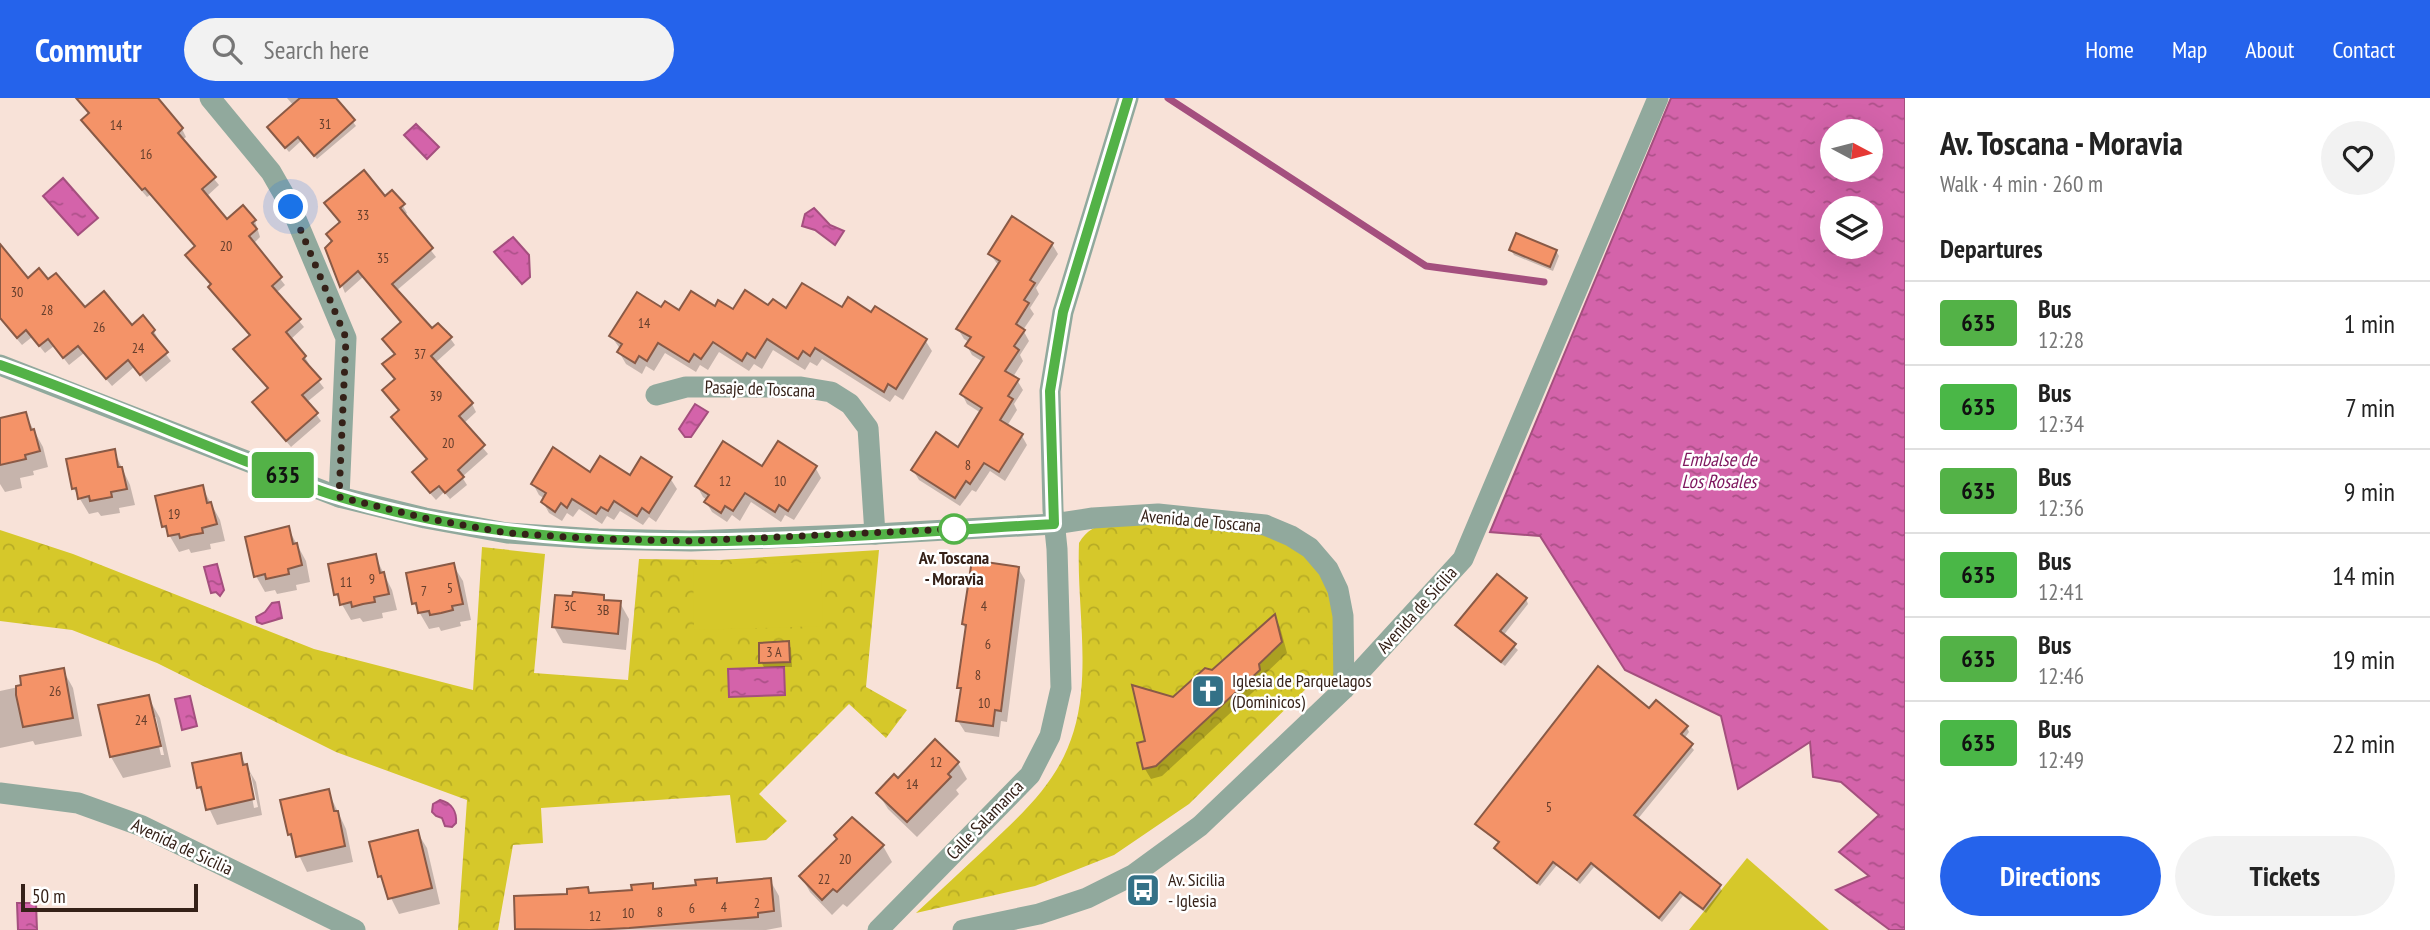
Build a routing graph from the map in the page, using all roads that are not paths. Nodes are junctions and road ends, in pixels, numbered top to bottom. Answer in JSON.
{"nodes":[{"id":1,"x":210,"y":98,"type":"edge"},
{"id":2,"x":1128,"y":98,"type":"edge"},
{"id":3,"x":1658,"y":98,"type":"edge"},
{"id":4,"x":0,"y":365,"type":"edge"},
{"id":5,"x":656,"y":395,"type":"dead end"},
{"id":6,"x":339,"y":497,"type":"junction"},
{"id":7,"x":1054,"y":524,"type":"junction"},
{"id":8,"x":875,"y":534,"type":"junction"},
{"id":9,"x":1344,"y":689,"type":"junction"},
{"id":10,"x":0,"y":793,"type":"edge"},
{"id":11,"x":355,"y":930,"type":"edge"},
{"id":12,"x":878,"y":930,"type":"edge"},
{"id":13,"x":963,"y":930,"type":"edge"}],
"edges":[{"from":1,"to":6,"type":"street"},
{"from":2,"to":7,"type":"street","name":"Calle Salamanca"},
{"from":3,"to":9,"type":"street","name":"Avenida de Sicilia"},
{"from":4,"to":6,"type":"street","name":"Avenida de Toscana"},
{"from":5,"to":8,"type":"street","name":"Pasaje de Toscana"},
{"from":6,"to":8,"type":"street","name":"Avenida de Toscana"},
{"from":7,"to":8,"type":"street","name":"Avenida de Toscana"},
{"from":7,"to":9,"type":"street","name":"Avenida de Toscana"},
{"from":7,"to":12,"type":"street","name":"Calle Salamanca"},
{"from":9,"to":13,"type":"street","name":"Avenida de Sicilia"},
{"from":10,"to":11,"type":"street","name":"Avenida de Sicilia"}]}
